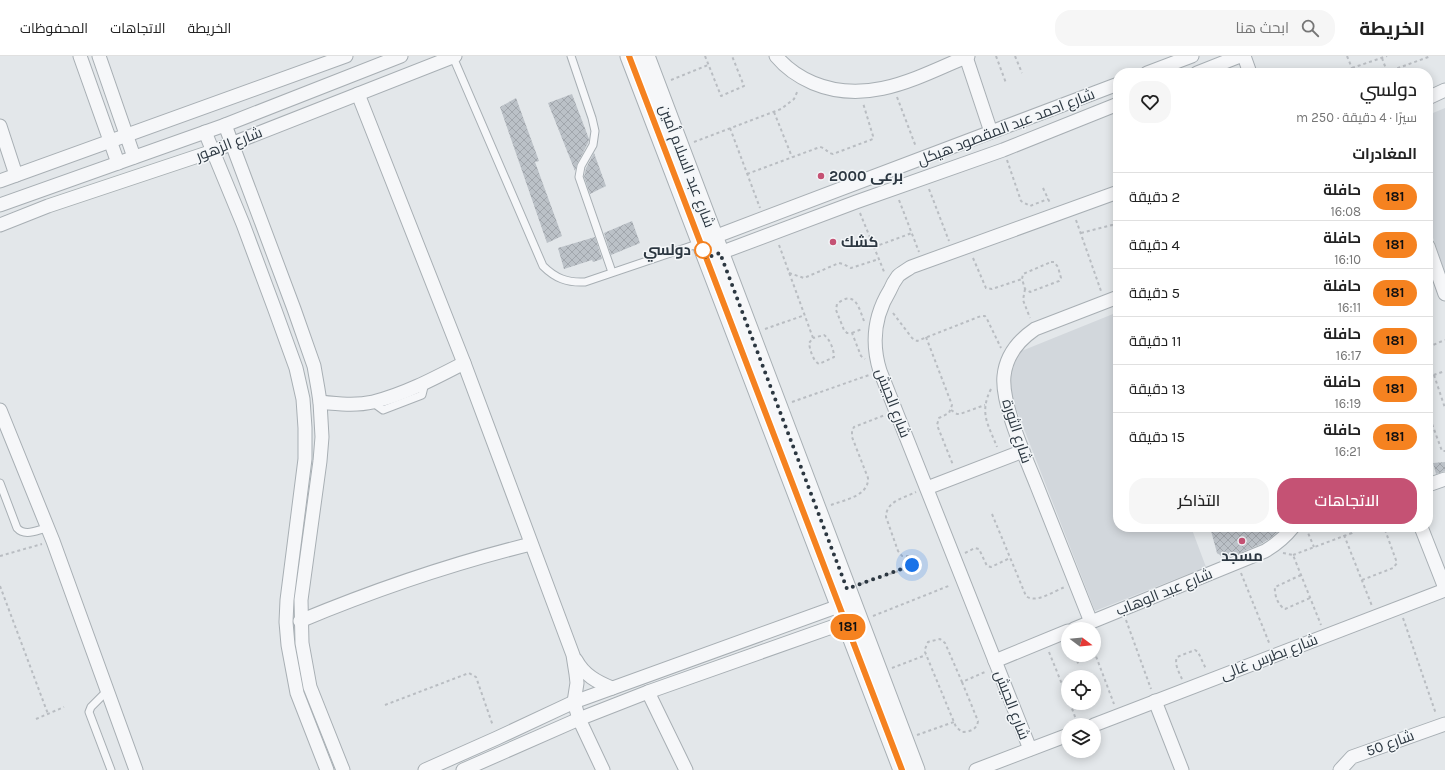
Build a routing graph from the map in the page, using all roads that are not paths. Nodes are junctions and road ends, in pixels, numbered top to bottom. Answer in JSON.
{"nodes":[{"id":1,"x":80,"y":56,"type":"edge"},
{"id":2,"x":100,"y":56,"type":"edge"},
{"id":3,"x":346,"y":56,"type":"edge"},
{"id":4,"x":401,"y":56,"type":"edge"},
{"id":5,"x":454,"y":56,"type":"edge"},
{"id":6,"x":571,"y":56,"type":"edge"},
{"id":7,"x":629,"y":56,"type":"edge"},
{"id":8,"x":646,"y":56,"type":"edge"},
{"id":9,"x":776,"y":56,"type":"edge"},
{"id":10,"x":967,"y":56,"type":"edge"},
{"id":11,"x":1192,"y":56,"type":"edge"},
{"id":12,"x":1240,"y":56,"type":"edge"},
{"id":13,"x":1244,"y":56,"type":"edge"},
{"id":14,"x":1160,"y":68,"type":"edge"},
{"id":15,"x":1210,"y":68,"type":"edge"},
{"id":16,"x":1248,"y":68,"type":"edge"},
{"id":17,"x":1113,"y":86,"type":"edge"},
{"id":18,"x":1445,"y":90,"type":"edge"},
{"id":19,"x":358,"y":94,"type":"junction"},
{"id":20,"x":1433,"y":96,"type":"edge"},
{"id":21,"x":1113,"y":106,"type":"edge"},
{"id":22,"x":225,"y":125,"type":"junction"},
{"id":23,"x":0,"y":126,"type":"edge"},
{"id":24,"x":205,"y":132,"type":"junction"},
{"id":25,"x":991,"y":132,"type":"junction"},
{"id":26,"x":126,"y":135,"type":"junction"},
{"id":27,"x":110,"y":141,"type":"junction"},
{"id":28,"x":232,"y":144,"type":"junction"},
{"id":29,"x":213,"y":152,"type":"junction"},
{"id":30,"x":134,"y":157,"type":"junction"},
{"id":31,"x":118,"y":163,"type":"junction"},
{"id":32,"x":16,"y":176,"type":"junction"},
{"id":33,"x":0,"y":180,"type":"edge"},
{"id":34,"x":1113,"y":194,"type":"edge"},
{"id":35,"x":0,"y":205,"type":"edge"},
{"id":36,"x":0,"y":225,"type":"edge"},
{"id":37,"x":710,"y":248,"type":"junction"},
{"id":38,"x":1433,"y":260,"type":"edge"},
{"id":39,"x":612,"y":272,"type":"junction"},
{"id":40,"x":1445,"y":294,"type":"edge"},
{"id":41,"x":1113,"y":299,"type":"edge"},
{"id":42,"x":464,"y":363,"type":"junction"},
{"id":43,"x":320,"y":402,"type":"junction"},
{"id":44,"x":0,"y":410,"type":"edge"},
{"id":45,"x":1023,"y":451,"type":"junction"},
{"id":46,"x":1445,"y":479,"type":"edge"},
{"id":47,"x":0,"y":483,"type":"edge"},
{"id":48,"x":1433,"y":483,"type":"edge"},
{"id":49,"x":927,"y":488,"type":"junction"},
{"id":50,"x":47,"y":528,"type":"junction"},
{"id":51,"x":1289,"y":532,"type":"edge"},
{"id":52,"x":1424,"y":532,"type":"edge"},
{"id":53,"x":531,"y":544,"type":"junction"},
{"id":54,"x":1445,"y":589,"type":"edge"},
{"id":55,"x":839,"y":606,"type":"junction"},
{"id":56,"x":300,"y":622,"type":"junction"},
{"id":57,"x":852,"y":622,"type":"junction"},
{"id":58,"x":1091,"y":622,"type":"joint"},
{"id":59,"x":1061,"y":634,"type":"edge"},
{"id":60,"x":573,"y":655,"type":"junction"},
{"id":61,"x":996,"y":664,"type":"junction"},
{"id":62,"x":612,"y":688,"type":"junction"},
{"id":63,"x":107,"y":691,"type":"junction"},
{"id":64,"x":648,"y":692,"type":"junction"},
{"id":65,"x":1155,"y":701,"type":"junction"},
{"id":66,"x":574,"y":702,"type":"junction"},
{"id":67,"x":579,"y":719,"type":"junction"},
{"id":68,"x":1101,"y":722,"type":"edge"},
{"id":69,"x":1443,"y":725,"type":"edge"},
{"id":70,"x":1061,"y":738,"type":"edge"},
{"id":71,"x":1030,"y":750,"type":"junction"},
{"id":72,"x":111,"y":770,"type":"edge"},
{"id":73,"x":136,"y":770,"type":"edge"},
{"id":74,"x":327,"y":770,"type":"edge"},
{"id":75,"x":343,"y":770,"type":"edge"},
{"id":76,"x":425,"y":770,"type":"edge"},
{"id":77,"x":463,"y":770,"type":"edge"},
{"id":78,"x":603,"y":770,"type":"edge"},
{"id":79,"x":686,"y":770,"type":"edge"},
{"id":80,"x":902,"y":770,"type":"edge"},
{"id":81,"x":916,"y":770,"type":"edge"},
{"id":82,"x":976,"y":770,"type":"edge"},
{"id":83,"x":1182,"y":770,"type":"edge"},
{"id":84,"x":1340,"y":770,"type":"edge"}],
"edges":[{"from":1,"to":27,"type":"street"},
{"from":2,"to":26,"type":"street"},
{"from":3,"to":26,"type":"street"},
{"from":4,"to":22,"type":"street","name":"شارع الزهور"},
{"from":5,"to":19,"type":"street","name":"شارع الزهور"},
{"from":5,"to":39,"type":"lane"},
{"from":6,"to":39,"type":"lane"},
{"from":7,"to":37,"type":"street","name":"شارع عبد السلام أمين"},
{"from":8,"to":37,"type":"street","name":"شارع عبد السلام أمين"},
{"from":9,"to":10,"type":"street"},
{"from":10,"to":25,"type":"street"},
{"from":11,"to":14,"type":"street"},
{"from":12,"to":15,"type":"street"},
{"from":13,"to":16,"type":"street"},
{"from":17,"to":25,"type":"street","name":"شارع احمد عبد المقصود هيكل"},
{"from":18,"to":20,"type":"street"},
{"from":19,"to":28,"type":"street","name":"شارع الزهور"},
{"from":19,"to":42,"type":"street"},
{"from":21,"to":37,"type":"street","name":"شارع احمد عبد المقصود هيكل"},
{"from":22,"to":24,"type":"street","name":"شارع الزهور"},
{"from":22,"to":28,"type":"street"},
{"from":23,"to":32,"type":"street"},
{"from":24,"to":29,"type":"street"},
{"from":24,"to":30,"type":"street","name":"شارع الزهور"},
{"from":25,"to":37,"type":"street","name":"شارع احمد عبد المقصود هيكل"},
{"from":26,"to":27,"type":"street"},
{"from":26,"to":30,"type":"street"},
{"from":27,"to":31,"type":"street"},
{"from":27,"to":32,"type":"street"},
{"from":28,"to":29,"type":"street","name":"شارع الزهور"},
{"from":28,"to":43,"type":"street"},
{"from":29,"to":36,"type":"street","name":"شارع الزهور"},
{"from":29,"to":74,"type":"street"},
{"from":30,"to":31,"type":"street","name":"شارع الزهور"},
{"from":31,"to":35,"type":"street","name":"شارع الزهور"},
{"from":32,"to":33,"type":"street"},
{"from":34,"to":49,"type":"street","name":"شارع الجيش"},
{"from":37,"to":39,"type":"lane"},
{"from":37,"to":55,"type":"street","name":"شارع عبد السلام أمين"},
{"from":37,"to":57,"type":"street","name":"شارع عبد السلام أمين"},
{"from":38,"to":40,"type":"street"},
{"from":41,"to":45,"type":"street","name":"شارع الثورة"},
{"from":42,"to":43,"type":"street"},
{"from":42,"to":53,"type":"street"},
{"from":43,"to":56,"type":"street"},
{"from":44,"to":50,"type":"street"},
{"from":45,"to":49,"type":"street"},
{"from":45,"to":58,"type":"street","name":"شارع الثورة"},
{"from":46,"to":48,"type":"street"},
{"from":47,"to":50,"type":"lane"},
{"from":49,"to":61,"type":"street","name":"شارع الجيش"},
{"from":50,"to":63,"type":"street"},
{"from":51,"to":58,"type":"street","name":"شارع عبد الوهاب"},
{"from":52,"to":54,"type":"street"},
{"from":53,"to":56,"type":"street"},
{"from":53,"to":60,"type":"street"},
{"from":54,"to":65,"type":"street","name":"شارع بطرس غالى"},
{"from":55,"to":57,"type":"street","name":"شارع عبد السلام أمين"},
{"from":55,"to":62,"type":"street"},
{"from":56,"to":75,"type":"street"},
{"from":57,"to":64,"type":"street"},
{"from":57,"to":80,"type":"street","name":"شارع عبد السلام أمين"},
{"from":57,"to":81,"type":"street","name":"شارع عبد السلام أمين"},
{"from":59,"to":61,"type":"street"},
{"from":60,"to":62,"type":"street"},
{"from":60,"to":66,"type":"street"},
{"from":61,"to":71,"type":"street","name":"شارع الجيش"},
{"from":62,"to":66,"type":"street"},
{"from":63,"to":72,"type":"lane"},
{"from":63,"to":73,"type":"street"},
{"from":64,"to":67,"type":"street"},
{"from":64,"to":79,"type":"street"},
{"from":65,"to":68,"type":"street","name":"شارع بطرس غالى"},
{"from":65,"to":83,"type":"street"},
{"from":66,"to":67,"type":"street"},
{"from":66,"to":76,"type":"street"},
{"from":67,"to":77,"type":"street"},
{"from":67,"to":78,"type":"street"},
{"from":69,"to":84,"type":"street","name":"شارع 50"},
{"from":70,"to":71,"type":"street"},
{"from":71,"to":82,"type":"street"}]}
